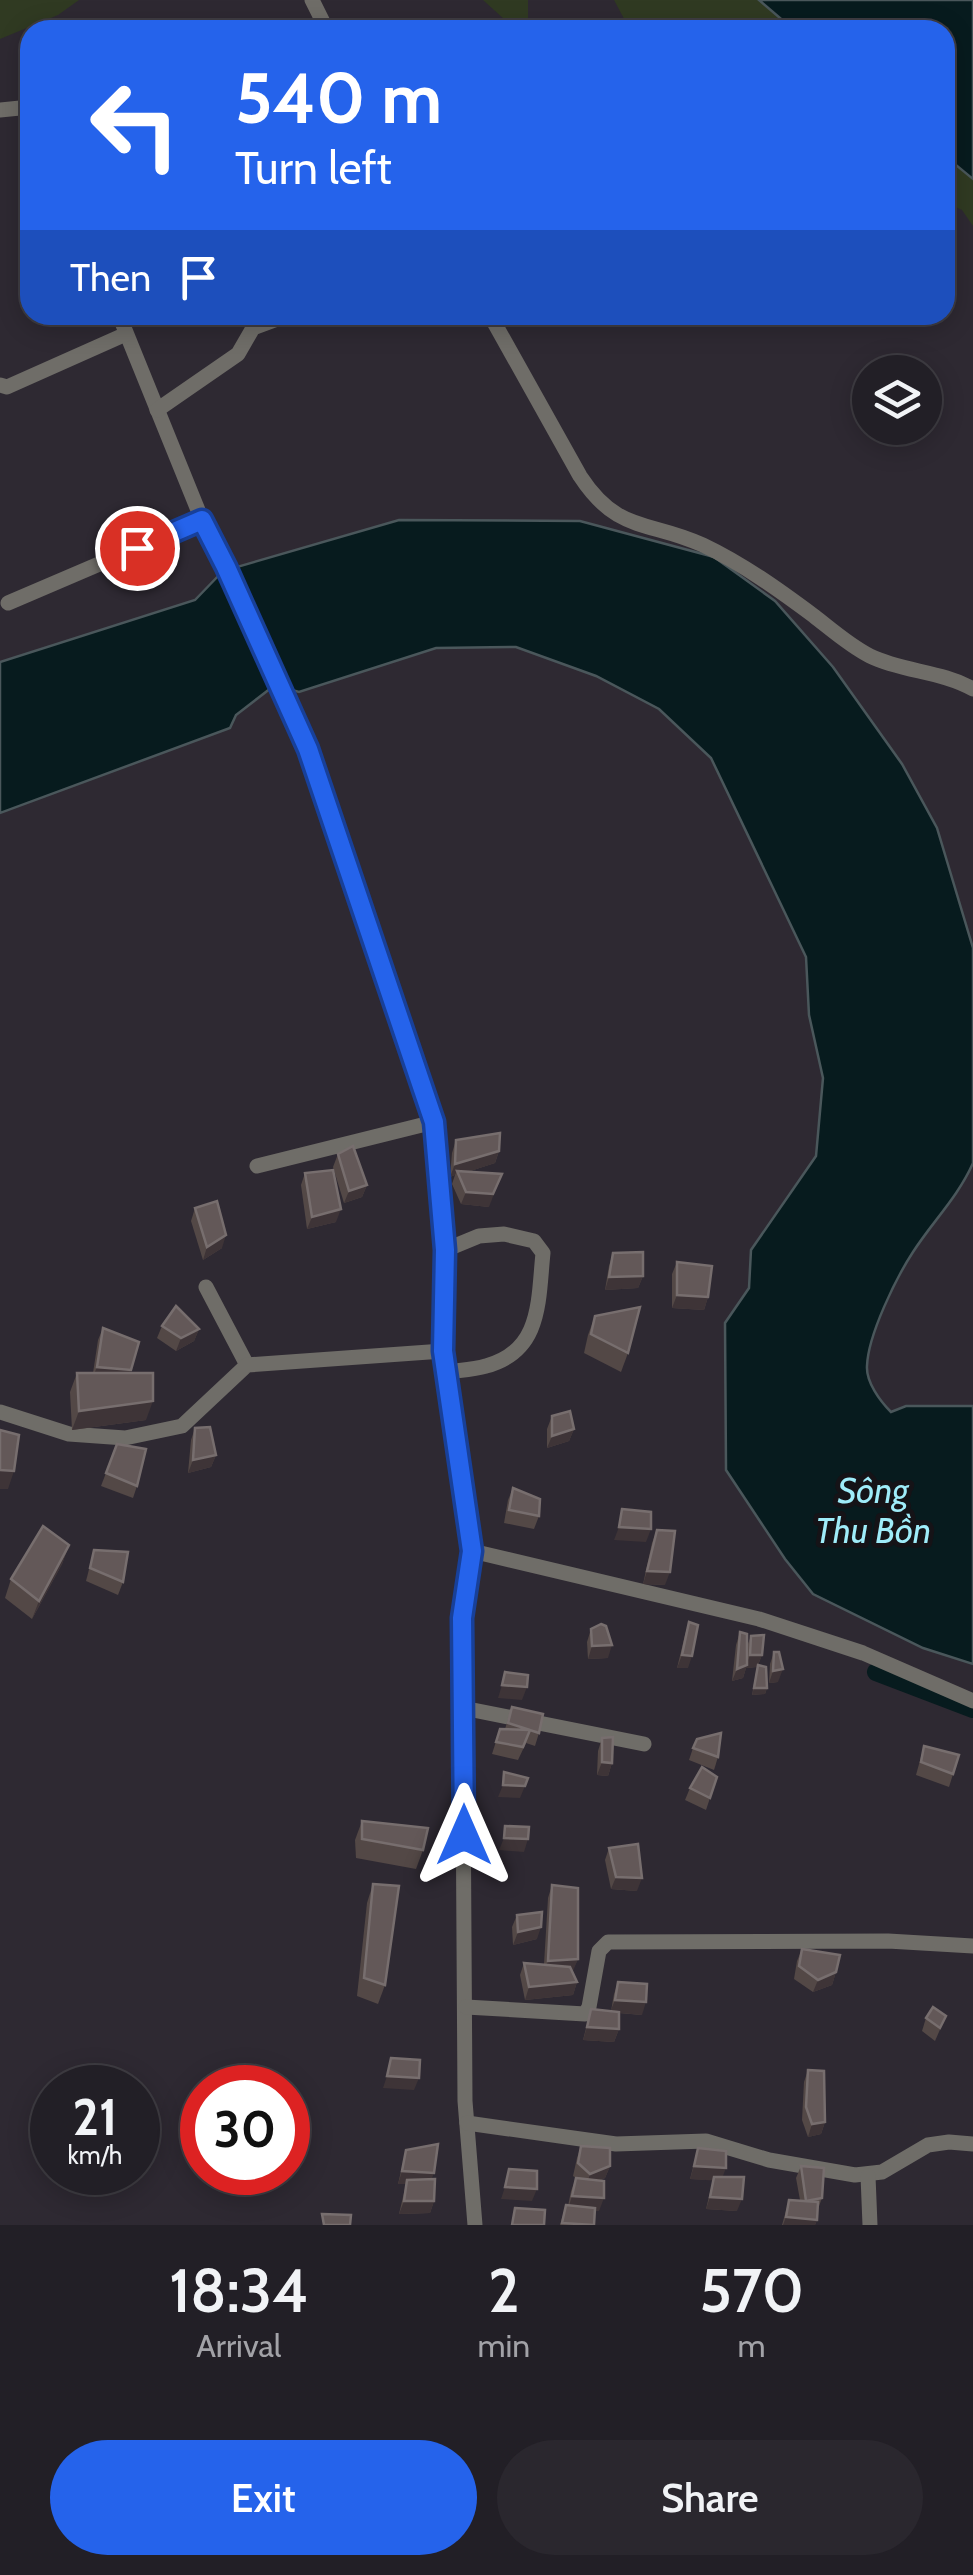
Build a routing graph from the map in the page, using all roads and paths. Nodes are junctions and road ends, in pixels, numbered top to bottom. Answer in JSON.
{"nodes":[{"id":1,"x":123,"y":325,"type":"edge"},
{"id":2,"x":248,"y":325,"type":"edge"},
{"id":3,"x":496,"y":325,"type":"edge"},
{"id":4,"x":126,"y":334,"type":"junction"},
{"id":5,"x":0,"y":385,"type":"edge"},
{"id":6,"x":158,"y":410,"type":"junction"},
{"id":7,"x":202,"y":520,"type":"junction"},
{"id":8,"x":8,"y":604,"type":"dead end"},
{"id":9,"x":973,"y":689,"type":"edge"},
{"id":10,"x":434,"y":1122,"type":"junction"},
{"id":11,"x":257,"y":1166,"type":"dead end"},
{"id":12,"x":445,"y":1250,"type":"junction"},
{"id":13,"x":206,"y":1287,"type":"dead end"},
{"id":14,"x":443,"y":1351,"type":"junction"},
{"id":15,"x":248,"y":1365,"type":"junction"},
{"id":16,"x":446,"y":1372,"type":"junction"},
{"id":17,"x":0,"y":1412,"type":"edge"},
{"id":18,"x":472,"y":1551,"type":"junction"},
{"id":19,"x":973,"y":1701,"type":"edge"},
{"id":20,"x":463,"y":1708,"type":"junction"},
{"id":21,"x":644,"y":1744,"type":"dead end"},
{"id":22,"x":973,"y":1946,"type":"edge"},
{"id":23,"x":466,"y":2007,"type":"junction"},
{"id":24,"x":467,"y":2123,"type":"junction"},
{"id":25,"x":973,"y":2144,"type":"edge"},
{"id":26,"x":868,"y":2176,"type":"junction"},
{"id":27,"x":475,"y":2225,"type":"edge"},
{"id":28,"x":870,"y":2225,"type":"edge"}],
"edges":[{"from":1,"to":4,"type":"street"},
{"from":2,"to":6,"type":"street"},
{"from":3,"to":9,"type":"street"},
{"from":4,"to":5,"type":"street"},
{"from":4,"to":6,"type":"street"},
{"from":6,"to":7,"type":"street"},
{"from":7,"to":8,"type":"street"},
{"from":7,"to":10,"type":"street"},
{"from":10,"to":11,"type":"street"},
{"from":10,"to":12,"type":"street"},
{"from":12,"to":14,"type":"street"},
{"from":12,"to":16,"type":"street"},
{"from":13,"to":15,"type":"street"},
{"from":14,"to":15,"type":"street"},
{"from":14,"to":16,"type":"street"},
{"from":15,"to":17,"type":"street"},
{"from":16,"to":18,"type":"street"},
{"from":18,"to":19,"type":"street"},
{"from":18,"to":20,"type":"street"},
{"from":20,"to":21,"type":"street"},
{"from":20,"to":23,"type":"street"},
{"from":22,"to":23,"type":"street"},
{"from":23,"to":24,"type":"street"},
{"from":24,"to":26,"type":"street"},
{"from":24,"to":27,"type":"street"},
{"from":25,"to":26,"type":"street"},
{"from":26,"to":28,"type":"street"}]}
